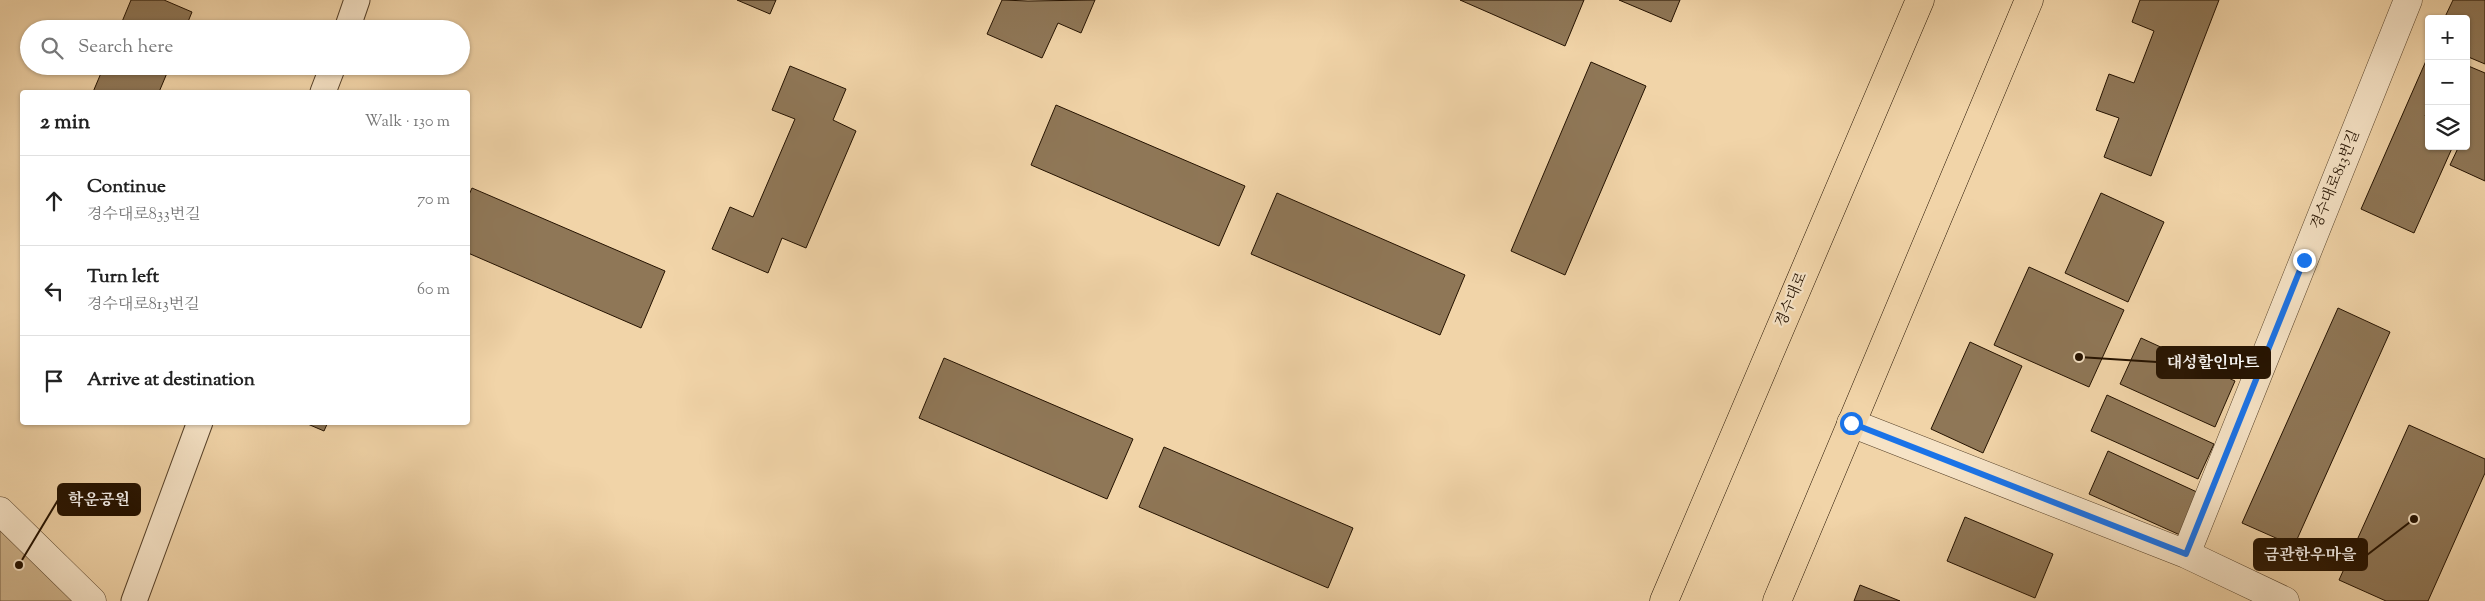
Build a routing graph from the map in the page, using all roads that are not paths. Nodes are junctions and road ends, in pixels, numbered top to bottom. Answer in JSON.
{"nodes":[{"id":1,"x":357,"y":0,"type":"edge"},
{"id":2,"x":1920,"y":0,"type":"edge"},
{"id":3,"x":2029,"y":0,"type":"edge"},
{"id":4,"x":2408,"y":0,"type":"edge"},
{"id":5,"x":350,"y":20,"type":"edge"},
{"id":6,"x":330,"y":75,"type":"edge"},
{"id":7,"x":324,"y":90,"type":"edge"},
{"id":8,"x":1851,"y":423,"type":"junction"},
{"id":9,"x":199,"y":425,"type":"edge"},
{"id":10,"x":0,"y":511,"type":"edge"},
{"id":11,"x":2186,"y":554,"type":"junction"},
{"id":12,"x":92,"y":601,"type":"edge"},
{"id":13,"x":134,"y":601,"type":"edge"},
{"id":14,"x":1664,"y":601,"type":"edge"},
{"id":15,"x":1777,"y":601,"type":"edge"},
{"id":16,"x":2285,"y":601,"type":"edge"}],
"edges":[{"from":1,"to":5,"type":"street"},
{"from":2,"to":14,"type":"main road","name":"경수대로"},
{"from":3,"to":8,"type":"main road"},
{"from":4,"to":11,"type":"street","name":"경수대로813번길"},
{"from":6,"to":7,"type":"street"},
{"from":8,"to":11,"type":"street"},
{"from":8,"to":15,"type":"main road"},
{"from":9,"to":13,"type":"street"},
{"from":10,"to":12,"type":"street"},
{"from":11,"to":16,"type":"street"}]}
